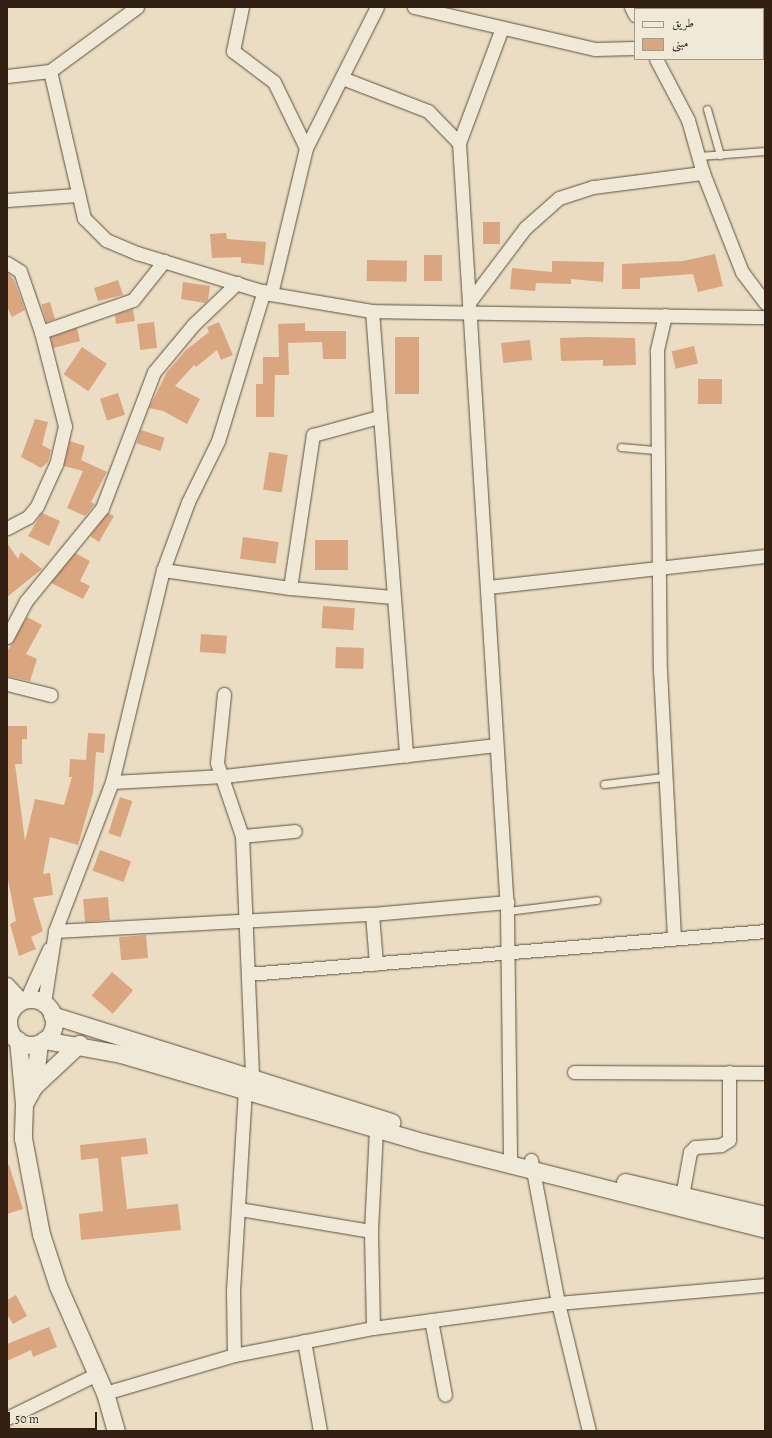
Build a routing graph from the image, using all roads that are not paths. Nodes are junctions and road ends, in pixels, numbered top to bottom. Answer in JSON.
{"nodes":[{"id":1,"x":137,"y":7,"type":"edge"},
{"id":2,"x":242,"y":7,"type":"edge"},
{"id":3,"x":377,"y":7,"type":"edge"},
{"id":4,"x":414,"y":7,"type":"edge"},
{"id":5,"x":502,"y":28,"type":"junction"},
{"id":6,"x":634,"y":48,"type":"edge"},
{"id":7,"x":657,"y":60,"type":"edge"},
{"id":8,"x":50,"y":70,"type":"junction"},
{"id":9,"x":7,"y":76,"type":"edge"},
{"id":10,"x":342,"y":78,"type":"junction"},
{"id":11,"x":707,"y":109,"type":"dead end"},
{"id":12,"x":459,"y":143,"type":"junction"},
{"id":13,"x":306,"y":148,"type":"junction"},
{"id":14,"x":765,"y":151,"type":"edge"},
{"id":15,"x":720,"y":155,"type":"junction"},
{"id":16,"x":699,"y":156,"type":"junction"},
{"id":17,"x":704,"y":174,"type":"junction"},
{"id":18,"x":77,"y":196,"type":"junction"},
{"id":19,"x":7,"y":200,"type":"edge"},
{"id":20,"x":164,"y":261,"type":"junction"},
{"id":21,"x":7,"y":262,"type":"edge"},
{"id":22,"x":237,"y":283,"type":"junction"},
{"id":23,"x":268,"y":293,"type":"junction"},
{"id":24,"x":765,"y":303,"type":"edge"},
{"id":25,"x":471,"y":306,"type":"junction"},
{"id":26,"x":372,"y":312,"type":"junction"},
{"id":27,"x":665,"y":314,"type":"junction"},
{"id":28,"x":765,"y":317,"type":"edge"},
{"id":29,"x":41,"y":332,"type":"junction"},
{"id":30,"x":379,"y":417,"type":"junction"},
{"id":31,"x":621,"y":447,"type":"dead end"},
{"id":32,"x":657,"y":450,"type":"junction"},
{"id":33,"x":7,"y":528,"type":"edge"},
{"id":34,"x":765,"y":556,"type":"edge"},
{"id":35,"x":660,"y":568,"type":"junction"},
{"id":36,"x":164,"y":570,"type":"junction"},
{"id":37,"x":488,"y":587,"type":"junction"},
{"id":38,"x":290,"y":588,"type":"junction"},
{"id":39,"x":394,"y":597,"type":"junction"},
{"id":40,"x":7,"y":637,"type":"edge"},
{"id":41,"x":7,"y":684,"type":"edge"},
{"id":42,"x":224,"y":694,"type":"dead end"},
{"id":43,"x":51,"y":695,"type":"dead end"},
{"id":44,"x":496,"y":745,"type":"junction"},
{"id":45,"x":406,"y":756,"type":"junction"},
{"id":46,"x":224,"y":776,"type":"junction"},
{"id":47,"x":664,"y":777,"type":"junction"},
{"id":48,"x":112,"y":782,"type":"junction"},
{"id":49,"x":604,"y":784,"type":"dead end"},
{"id":50,"x":296,"y":831,"type":"dead end"},
{"id":51,"x":242,"y":836,"type":"junction"},
{"id":52,"x":596,"y":900,"type":"dead end"},
{"id":53,"x":507,"y":906,"type":"junction"},
{"id":54,"x":372,"y":914,"type":"junction"},
{"id":55,"x":245,"y":921,"type":"junction"},
{"id":56,"x":765,"y":931,"type":"edge"},
{"id":57,"x":674,"y":936,"type":"junction"},
{"id":58,"x":54,"y":937,"type":"junction"},
{"id":59,"x":509,"y":955,"type":"junction"},
{"id":60,"x":376,"y":964,"type":"junction"},
{"id":61,"x":248,"y":974,"type":"junction"},
{"id":62,"x":7,"y":984,"type":"edge"},
{"id":63,"x":14,"y":1007,"type":"edge"},
{"id":64,"x":48,"y":1009,"type":"junction"},
{"id":65,"x":13,"y":1038,"type":"edge"},
{"id":66,"x":42,"y":1042,"type":"junction"},
{"id":67,"x":79,"y":1044,"type":"junction"},
{"id":68,"x":208,"y":1070,"type":"junction"},
{"id":69,"x":574,"y":1072,"type":"dead end"},
{"id":70,"x":729,"y":1072,"type":"junction"},
{"id":71,"x":765,"y":1073,"type":"edge"},
{"id":72,"x":248,"y":1084,"type":"junction"},
{"id":73,"x":34,"y":1086,"type":"junction"},
{"id":74,"x":24,"y":1104,"type":"junction"},
{"id":75,"x":376,"y":1130,"type":"junction"},
{"id":76,"x":422,"y":1137,"type":"junction"},
{"id":77,"x":510,"y":1161,"type":"junction"},
{"id":78,"x":532,"y":1166,"type":"junction"},
{"id":79,"x":682,"y":1196,"type":"junction"},
{"id":80,"x":239,"y":1209,"type":"junction"},
{"id":81,"x":765,"y":1215,"type":"edge"},
{"id":82,"x":765,"y":1229,"type":"edge"},
{"id":83,"x":371,"y":1231,"type":"junction"},
{"id":84,"x":765,"y":1285,"type":"edge"},
{"id":85,"x":558,"y":1302,"type":"junction"},
{"id":86,"x":431,"y":1320,"type":"junction"},
{"id":87,"x":373,"y":1328,"type":"junction"},
{"id":88,"x":304,"y":1341,"type":"junction"},
{"id":89,"x":234,"y":1355,"type":"junction"},
{"id":90,"x":97,"y":1374,"type":"junction"},
{"id":91,"x":105,"y":1393,"type":"junction"},
{"id":92,"x":445,"y":1396,"type":"dead end"},
{"id":93,"x":7,"y":1418,"type":"edge"},
{"id":94,"x":116,"y":1431,"type":"edge"},
{"id":95,"x":320,"y":1431,"type":"edge"},
{"id":96,"x":589,"y":1431,"type":"edge"}],
"edges":[{"from":1,"to":8,"type":"street"},
{"from":2,"to":13,"type":"street"},
{"from":3,"to":10,"type":"street"},
{"from":4,"to":5,"type":"street"},
{"from":5,"to":6,"type":"street"},
{"from":5,"to":12,"type":"street"},
{"from":7,"to":16,"type":"street"},
{"from":8,"to":9,"type":"street"},
{"from":8,"to":18,"type":"street"},
{"from":10,"to":12,"type":"street"},
{"from":10,"to":13,"type":"street"},
{"from":11,"to":15,"type":"lane"},
{"from":12,"to":25,"type":"street"},
{"from":13,"to":23,"type":"street"},
{"from":14,"to":15,"type":"lane"},
{"from":15,"to":16,"type":"lane"},
{"from":16,"to":17,"type":"street"},
{"from":17,"to":24,"type":"street"},
{"from":17,"to":25,"type":"street"},
{"from":18,"to":19,"type":"street"},
{"from":18,"to":20,"type":"street"},
{"from":20,"to":22,"type":"street"},
{"from":20,"to":29,"type":"street"},
{"from":21,"to":29,"type":"street"},
{"from":22,"to":23,"type":"street"},
{"from":22,"to":40,"type":"street"},
{"from":23,"to":26,"type":"street"},
{"from":23,"to":36,"type":"street"},
{"from":25,"to":26,"type":"street"},
{"from":25,"to":27,"type":"street"},
{"from":25,"to":37,"type":"street"},
{"from":26,"to":30,"type":"street"},
{"from":27,"to":28,"type":"street"},
{"from":27,"to":32,"type":"street"},
{"from":29,"to":33,"type":"street"},
{"from":30,"to":38,"type":"street"},
{"from":30,"to":39,"type":"street"},
{"from":31,"to":32,"type":"lane"},
{"from":32,"to":35,"type":"street"},
{"from":34,"to":35,"type":"street"},
{"from":35,"to":37,"type":"street"},
{"from":35,"to":47,"type":"street"},
{"from":36,"to":38,"type":"street"},
{"from":36,"to":48,"type":"street"},
{"from":37,"to":44,"type":"street"},
{"from":38,"to":39,"type":"street"},
{"from":39,"to":45,"type":"street"},
{"from":41,"to":43,"type":"street"},
{"from":42,"to":46,"type":"street"},
{"from":44,"to":45,"type":"street"},
{"from":44,"to":53,"type":"street"},
{"from":45,"to":46,"type":"street"},
{"from":46,"to":48,"type":"street"},
{"from":46,"to":51,"type":"street"},
{"from":47,"to":49,"type":"lane"},
{"from":47,"to":57,"type":"street"},
{"from":48,"to":58,"type":"street"},
{"from":50,"to":51,"type":"street"},
{"from":51,"to":55,"type":"street"},
{"from":52,"to":53,"type":"lane"},
{"from":53,"to":54,"type":"street"},
{"from":53,"to":59,"type":"street"},
{"from":54,"to":55,"type":"street"},
{"from":54,"to":60,"type":"street"},
{"from":55,"to":58,"type":"street"},
{"from":55,"to":61,"type":"street"},
{"from":56,"to":57,"type":"street"},
{"from":57,"to":59,"type":"street"},
{"from":58,"to":63,"type":"street"},
{"from":58,"to":64,"type":"street"},
{"from":59,"to":60,"type":"street"},
{"from":59,"to":77,"type":"street"},
{"from":60,"to":61,"type":"street"},
{"from":61,"to":72,"type":"street"},
{"from":62,"to":63,"type":"street"},
{"from":63,"to":64,"type":"street"},
{"from":63,"to":65,"type":"street"},
{"from":64,"to":66,"type":"street"},
{"from":64,"to":68,"type":"street"},
{"from":65,"to":66,"type":"street"},
{"from":65,"to":74,"type":"street"},
{"from":66,"to":67,"type":"street"},
{"from":66,"to":73,"type":"street"},
{"from":67,"to":68,"type":"street"},
{"from":67,"to":73,"type":"street"},
{"from":68,"to":72,"type":"street"},
{"from":69,"to":70,"type":"street"},
{"from":70,"to":71,"type":"street"},
{"from":70,"to":79,"type":"street"},
{"from":72,"to":75,"type":"street"},
{"from":72,"to":76,"type":"street"},
{"from":72,"to":80,"type":"street"},
{"from":73,"to":74,"type":"street"},
{"from":74,"to":90,"type":"street"},
{"from":75,"to":76,"type":"street"},
{"from":75,"to":83,"type":"street"},
{"from":76,"to":77,"type":"street"},
{"from":77,"to":78,"type":"street"},
{"from":78,"to":79,"type":"street"},
{"from":78,"to":82,"type":"street"},
{"from":78,"to":85,"type":"street"},
{"from":79,"to":81,"type":"street"},
{"from":80,"to":83,"type":"street"},
{"from":80,"to":89,"type":"street"},
{"from":83,"to":87,"type":"street"},
{"from":84,"to":85,"type":"street"},
{"from":85,"to":86,"type":"street"},
{"from":85,"to":96,"type":"street"},
{"from":86,"to":87,"type":"street"},
{"from":86,"to":92,"type":"street"},
{"from":87,"to":88,"type":"street"},
{"from":88,"to":89,"type":"street"},
{"from":88,"to":95,"type":"street"},
{"from":89,"to":91,"type":"street"},
{"from":90,"to":91,"type":"street"},
{"from":90,"to":93,"type":"street"},
{"from":91,"to":94,"type":"street"}]}
